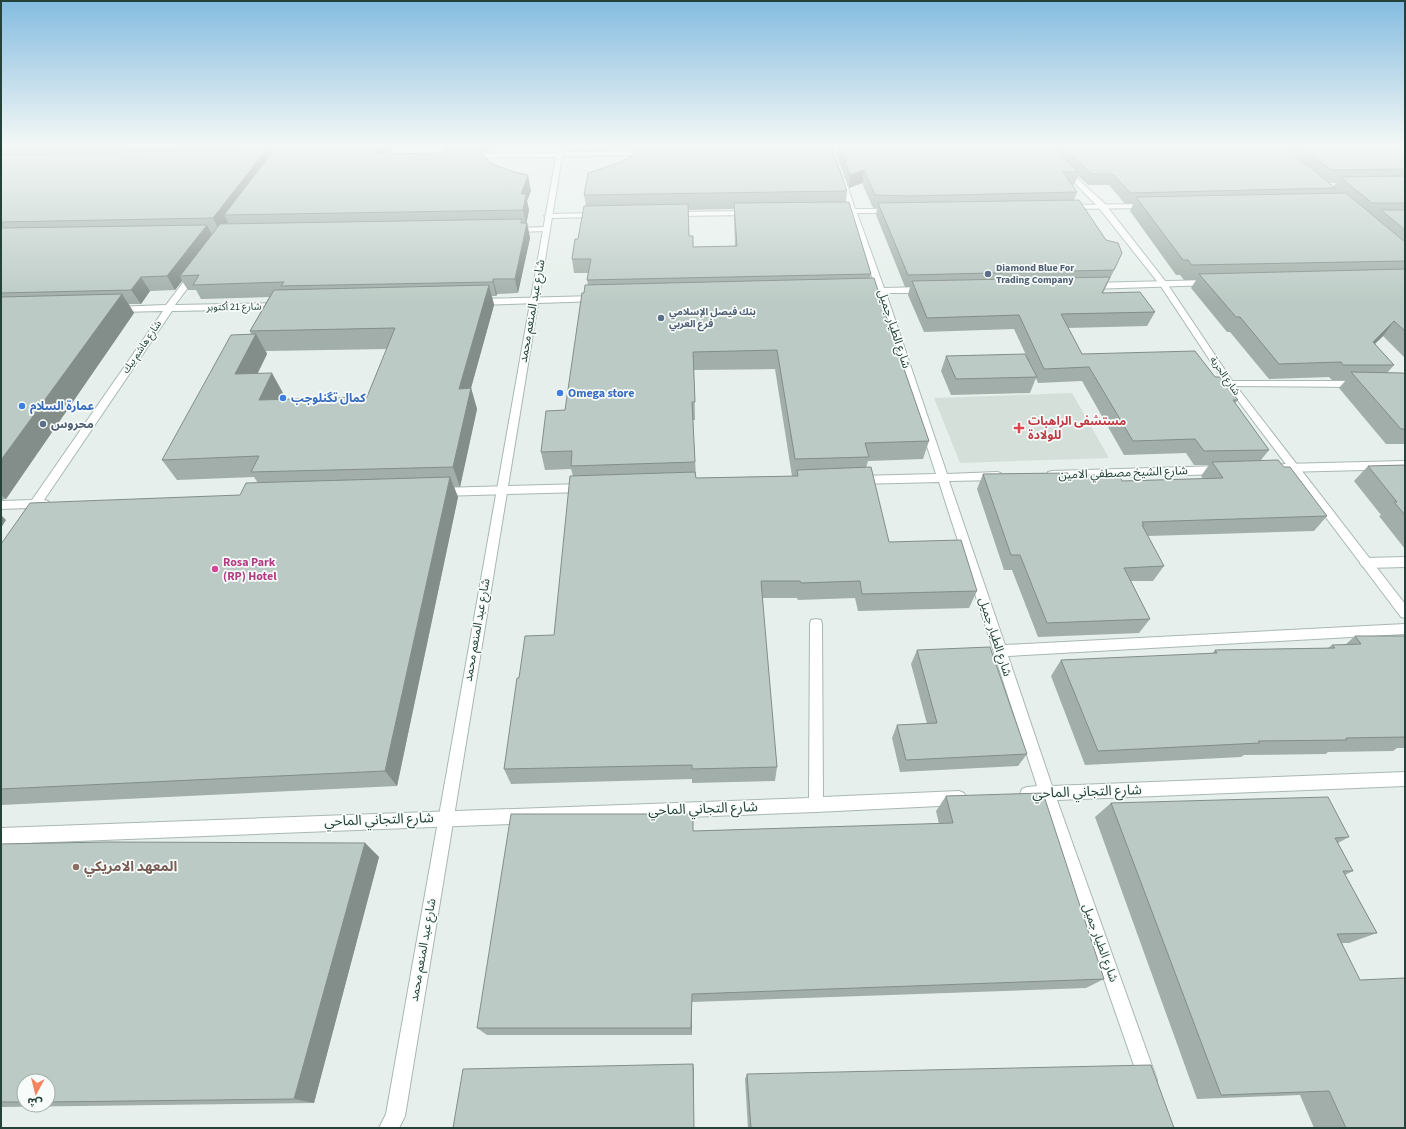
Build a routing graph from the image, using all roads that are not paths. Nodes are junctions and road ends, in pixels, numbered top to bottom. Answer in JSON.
{"nodes":[{"id":1,"x":552,"y":198,"type":"edge"},
{"id":2,"x":848,"y":198,"type":"edge"},
{"id":3,"x":1093,"y":198,"type":"edge"},
{"id":4,"x":1102,"y":206,"type":"junction"},
{"id":5,"x":1157,"y":206,"type":"edge"},
{"id":6,"x":1062,"y":208,"type":"edge"},
{"id":7,"x":837,"y":211,"type":"edge"},
{"id":8,"x":853,"y":211,"type":"junction"},
{"id":9,"x":898,"y":211,"type":"edge"},
{"id":10,"x":759,"y":212,"type":"edge"},
{"id":11,"x":665,"y":214,"type":"edge"},
{"id":12,"x":603,"y":215,"type":"edge"},
{"id":13,"x":547,"y":223,"type":"junction"},
{"id":14,"x":507,"y":230,"type":"edge"},
{"id":15,"x":201,"y":265,"type":"edge"},
{"id":16,"x":1218,"y":283,"type":"edge"},
{"id":17,"x":1164,"y":284,"type":"junction"},
{"id":18,"x":1077,"y":286,"type":"edge"},
{"id":19,"x":936,"y":289,"type":"edge"},
{"id":20,"x":881,"y":290,"type":"junction"},
{"id":21,"x":849,"y":291,"type":"edge"},
{"id":22,"x":605,"y":298,"type":"edge"},
{"id":23,"x":534,"y":300,"type":"junction"},
{"id":24,"x":470,"y":302,"type":"edge"},
{"id":25,"x":288,"y":306,"type":"edge"},
{"id":26,"x":169,"y":308,"type":"junction"},
{"id":27,"x":108,"y":309,"type":"edge"},
{"id":28,"x":1230,"y":384,"type":"junction"},
{"id":29,"x":1365,"y":384,"type":"edge"},
{"id":30,"x":1405,"y":464,"type":"edge"},
{"id":31,"x":1277,"y":468,"type":"edge"},
{"id":32,"x":1292,"y":468,"type":"junction"},
{"id":33,"x":1229,"y":470,"type":"edge"},
{"id":34,"x":1039,"y":475,"type":"edge"},
{"id":35,"x":1007,"y":476,"type":"edge"},
{"id":36,"x":943,"y":478,"type":"junction"},
{"id":37,"x":848,"y":480,"type":"edge"},
{"id":38,"x":596,"y":488,"type":"edge"},
{"id":39,"x":501,"y":490,"type":"junction"},
{"id":40,"x":430,"y":492,"type":"edge"},
{"id":41,"x":51,"y":503,"type":"edge"},
{"id":42,"x":36,"y":504,"type":"junction"},
{"id":43,"x":1,"y":505,"type":"edge"},
{"id":44,"x":27,"y":516,"type":"edge"},
{"id":45,"x":1405,"y":562,"type":"edge"},
{"id":46,"x":1366,"y":563,"type":"junction"},
{"id":47,"x":1405,"y":613,"type":"edge"},
{"id":48,"x":816,"y":624,"type":"dead end"},
{"id":49,"x":1405,"y":629,"type":"edge"},
{"id":50,"x":1000,"y":651,"type":"junction"},
{"id":51,"x":1405,"y":778,"type":"edge"},
{"id":52,"x":1047,"y":793,"type":"junction"},
{"id":53,"x":1015,"y":795,"type":"edge"},
{"id":54,"x":975,"y":797,"type":"edge"},
{"id":55,"x":816,"y":806,"type":"junction"},
{"id":56,"x":445,"y":818,"type":"junction"},
{"id":57,"x":1,"y":836,"type":"edge"},
{"id":58,"x":1152,"y":1091,"type":"edge"},
{"id":59,"x":393,"y":1124,"type":"edge"}],
"edges":[{"from":1,"to":13,"type":"street","name":"شارع عبد المنعم محمد"},
{"from":2,"to":8,"type":"street","name":"شارع الطيار جميل"},
{"from":3,"to":4,"type":"street","name":"شارع الحرية"},
{"from":4,"to":5,"type":"street"},
{"from":4,"to":6,"type":"street"},
{"from":4,"to":17,"type":"street","name":"شارع الحرية"},
{"from":7,"to":8,"type":"street"},
{"from":8,"to":9,"type":"street"},
{"from":8,"to":20,"type":"street","name":"شارع الطيار جميل"},
{"from":10,"to":11,"type":"street"},
{"from":12,"to":13,"type":"street"},
{"from":13,"to":14,"type":"street"},
{"from":13,"to":23,"type":"street","name":"شارع عبد المنعم محمد"},
{"from":15,"to":26,"type":"street","name":"شارع هاشم بيك"},
{"from":16,"to":17,"type":"street"},
{"from":17,"to":18,"type":"street"},
{"from":17,"to":28,"type":"street","name":"شارع الحرية"},
{"from":19,"to":20,"type":"street"},
{"from":20,"to":21,"type":"street"},
{"from":20,"to":36,"type":"street","name":"شارع الطيار جميل"},
{"from":22,"to":23,"type":"street"},
{"from":23,"to":24,"type":"street"},
{"from":23,"to":39,"type":"street","name":"شارع عبد المنعم محمد"},
{"from":25,"to":26,"type":"street","name":"شارع 21 أكتوبر"},
{"from":26,"to":27,"type":"street","name":"شارع 21 أكتوبر"},
{"from":26,"to":42,"type":"street","name":"شارع هاشم بيك"},
{"from":28,"to":29,"type":"street"},
{"from":28,"to":32,"type":"street","name":"شارع الحرية"},
{"from":30,"to":32,"type":"street"},
{"from":31,"to":32,"type":"street"},
{"from":32,"to":46,"type":"street","name":"شارع الحرية"},
{"from":33,"to":34,"type":"street","name":"شارع الشيخ مصطفي الامين"},
{"from":35,"to":36,"type":"street"},
{"from":36,"to":37,"type":"street"},
{"from":36,"to":50,"type":"street","name":"شارع الطيار جميل"},
{"from":38,"to":39,"type":"street"},
{"from":39,"to":40,"type":"street"},
{"from":39,"to":56,"type":"street","name":"شارع عبد المنعم محمد"},
{"from":41,"to":42,"type":"street"},
{"from":42,"to":43,"type":"street"},
{"from":42,"to":44,"type":"street","name":"شارع هاشم بيك"},
{"from":45,"to":46,"type":"street"},
{"from":46,"to":47,"type":"street","name":"شارع الحرية"},
{"from":48,"to":55,"type":"street"},
{"from":49,"to":50,"type":"street"},
{"from":50,"to":52,"type":"street","name":"شارع الطيار جميل"},
{"from":51,"to":52,"type":"street","name":"شارع التجاني الماحي"},
{"from":52,"to":53,"type":"street","name":"شارع التجاني الماحي"},
{"from":52,"to":58,"type":"street","name":"شارع الطيار جميل"},
{"from":54,"to":55,"type":"street","name":"شارع التجاني الماحي"},
{"from":55,"to":56,"type":"street","name":"شارع التجاني الماحي"},
{"from":56,"to":57,"type":"street","name":"شارع التجاني الماحي"},
{"from":56,"to":59,"type":"street","name":"شارع عبد المنعم محمد"}]}
